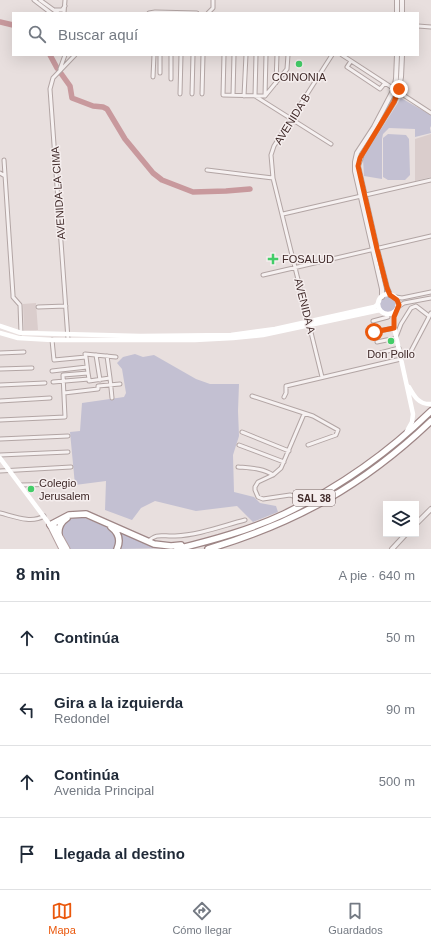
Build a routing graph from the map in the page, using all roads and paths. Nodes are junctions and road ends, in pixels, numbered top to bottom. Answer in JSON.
{"nodes":[{"id":1,"x":34,"y":0,"type":"edge"},
{"id":2,"x":40,"y":0,"type":"edge"},
{"id":3,"x":65,"y":0,"type":"edge"},
{"id":4,"x":213,"y":0,"type":"edge"},
{"id":5,"x":397,"y":0,"type":"edge"},
{"id":6,"x":402,"y":0,"type":"edge"},
{"id":7,"x":65,"y":6,"type":"junction"},
{"id":8,"x":52,"y":11,"type":"edge"},
{"id":9,"x":64,"y":12,"type":"edge"},
{"id":10,"x":155,"y":12,"type":"edge"},
{"id":11,"x":162,"y":12,"type":"edge"},
{"id":12,"x":209,"y":12,"type":"edge"},
{"id":13,"x":397,"y":12,"type":"edge"},
{"id":14,"x":402,"y":12,"type":"edge"},
{"id":15,"x":419,"y":26,"type":"edge"},
{"id":16,"x":431,"y":27,"type":"edge"},
{"id":17,"x":65,"y":56,"type":"edge"},
{"id":18,"x":69,"y":56,"type":"edge"},
{"id":19,"x":74,"y":56,"type":"edge"},
{"id":20,"x":154,"y":56,"type":"edge"},
{"id":21,"x":160,"y":56,"type":"edge"},
{"id":22,"x":171,"y":56,"type":"edge"},
{"id":23,"x":181,"y":56,"type":"edge"},
{"id":24,"x":193,"y":56,"type":"edge"},
{"id":25,"x":203,"y":56,"type":"edge"},
{"id":26,"x":224,"y":56,"type":"edge"},
{"id":27,"x":234,"y":56,"type":"edge"},
{"id":28,"x":246,"y":56,"type":"edge"},
{"id":29,"x":256,"y":56,"type":"edge"},
{"id":30,"x":266,"y":56,"type":"edge"},
{"id":31,"x":277,"y":56,"type":"edge"},
{"id":32,"x":288,"y":56,"type":"edge"},
{"id":33,"x":331,"y":56,"type":"edge"},
{"id":34,"x":344,"y":56,"type":"edge"},
{"id":35,"x":397,"y":56,"type":"edge"},
{"id":36,"x":402,"y":56,"type":"edge"},
{"id":37,"x":70,"y":60,"type":"junction"},
{"id":38,"x":351,"y":61,"type":"junction"},
{"id":39,"x":60,"y":69,"type":"junction"},
{"id":40,"x":160,"y":73,"type":"dead end"},
{"id":41,"x":153,"y":77,"type":"dead end"},
{"id":42,"x":171,"y":79,"type":"dead end"},
{"id":43,"x":276,"y":83,"type":"junction"},
{"id":44,"x":385,"y":83,"type":"junction"},
{"id":45,"x":396,"y":90,"type":"junction"},
{"id":46,"x":180,"y":94,"type":"dead end"},
{"id":47,"x":192,"y":94,"type":"dead end"},
{"id":48,"x":202,"y":94,"type":"dead end"},
{"id":49,"x":233,"y":95,"type":"junction"},
{"id":50,"x":244,"y":96,"type":"junction"},
{"id":51,"x":255,"y":96,"type":"junction"},
{"id":52,"x":265,"y":96,"type":"junction"},
{"id":53,"x":431,"y":113,"type":"edge"},
{"id":54,"x":290,"y":119,"type":"junction"},
{"id":55,"x":331,"y":144,"type":"dead end"},
{"id":56,"x":4,"y":160,"type":"dead end"},
{"id":57,"x":271,"y":164,"type":"joint"},
{"id":58,"x":207,"y":170,"type":"dead end"},
{"id":59,"x":0,"y":173,"type":"edge"},
{"id":60,"x":5,"y":176,"type":"junction"},
{"id":61,"x":273,"y":178,"type":"junction"},
{"id":62,"x":431,"y":180,"type":"edge"},
{"id":63,"x":362,"y":195,"type":"junction"},
{"id":64,"x":282,"y":214,"type":"junction"},
{"id":65,"x":431,"y":236,"type":"edge"},
{"id":66,"x":375,"y":249,"type":"junction"},
{"id":67,"x":296,"y":268,"type":"junction"},
{"id":68,"x":263,"y":275,"type":"dead end"},
{"id":69,"x":431,"y":292,"type":"edge"},
{"id":70,"x":390,"y":295,"type":"junction"},
{"id":71,"x":396,"y":297,"type":"junction"},
{"id":72,"x":431,"y":298,"type":"edge"},
{"id":73,"x":380,"y":299,"type":"junction"},
{"id":74,"x":66,"y":306,"type":"junction"},
{"id":75,"x":38,"y":307,"type":"dead end"},
{"id":76,"x":397,"y":309,"type":"junction"},
{"id":77,"x":382,"y":312,"type":"junction"},
{"id":78,"x":430,"y":314,"type":"edge"},
{"id":79,"x":388,"y":318,"type":"junction"},
{"id":80,"x":373,"y":321,"type":"dead end"},
{"id":81,"x":309,"y":323,"type":"junction"},
{"id":82,"x":401,"y":324,"type":"junction"},
{"id":83,"x":0,"y":326,"type":"edge"},
{"id":84,"x":394,"y":329,"type":"junction"},
{"id":85,"x":374,"y":332,"type":"dead end"},
{"id":86,"x":0,"y":333,"type":"edge"},
{"id":87,"x":21,"y":333,"type":"junction"},
{"id":88,"x":68,"y":337,"type":"junction"},
{"id":89,"x":396,"y":338,"type":"junction"},
{"id":90,"x":52,"y":340,"type":"junction"},
{"id":91,"x":377,"y":342,"type":"dead end"},
{"id":92,"x":399,"y":348,"type":"junction"},
{"id":93,"x":24,"y":352,"type":"dead end"},
{"id":94,"x":410,"y":352,"type":"dead end"},
{"id":95,"x":0,"y":353,"type":"edge"},
{"id":96,"x":380,"y":353,"type":"dead end"},
{"id":97,"x":96,"y":355,"type":"junction"},
{"id":98,"x":107,"y":356,"type":"junction"},
{"id":99,"x":86,"y":357,"type":"junction"},
{"id":100,"x":116,"y":357,"type":"dead end"},
{"id":101,"x":402,"y":359,"type":"junction"},
{"id":102,"x":87,"y":367,"type":"junction"},
{"id":103,"x":32,"y":368,"type":"dead end"},
{"id":104,"x":0,"y":369,"type":"edge"},
{"id":105,"x":52,"y":371,"type":"dead end"},
{"id":106,"x":88,"y":373,"type":"junction"},
{"id":107,"x":322,"y":377,"type":"junction"},
{"id":108,"x":110,"y":378,"type":"junction"},
{"id":109,"x":89,"y":379,"type":"junction"},
{"id":110,"x":100,"y":380,"type":"junction"},
{"id":111,"x":63,"y":381,"type":"junction"},
{"id":112,"x":45,"y":382,"type":"dead end"},
{"id":113,"x":53,"y":382,"type":"dead end"},
{"id":114,"x":407,"y":383,"type":"junction"},
{"id":115,"x":120,"y":384,"type":"dead end"},
{"id":116,"x":0,"y":385,"type":"edge"},
{"id":117,"x":111,"y":385,"type":"junction"},
{"id":118,"x":64,"y":393,"type":"junction"},
{"id":119,"x":252,"y":396,"type":"dead end"},
{"id":120,"x":284,"y":397,"type":"dead end"},
{"id":121,"x":50,"y":398,"type":"dead end"},
{"id":122,"x":112,"y":398,"type":"dead end"},
{"id":123,"x":0,"y":401,"type":"edge"},
{"id":124,"x":431,"y":404,"type":"edge"},
{"id":125,"x":431,"y":411,"type":"edge"},
{"id":126,"x":304,"y":414,"type":"junction"},
{"id":127,"x":0,"y":420,"type":"edge"},
{"id":128,"x":431,"y":421,"type":"edge"},
{"id":129,"x":242,"y":432,"type":"dead end"},
{"id":130,"x":68,"y":436,"type":"dead end"},
{"id":131,"x":0,"y":439,"type":"edge"},
{"id":132,"x":398,"y":441,"type":"junction"},
{"id":133,"x":238,"y":445,"type":"dead end"},
{"id":134,"x":308,"y":445,"type":"dead end"},
{"id":135,"x":289,"y":451,"type":"junction"},
{"id":136,"x":68,"y":452,"type":"dead end"},
{"id":137,"x":0,"y":457,"type":"edge"},
{"id":138,"x":284,"y":462,"type":"junction"},
{"id":139,"x":71,"y":467,"type":"dead end"},
{"id":140,"x":238,"y":467,"type":"dead end"},
{"id":141,"x":9,"y":470,"type":"junction"},
{"id":142,"x":0,"y":471,"type":"edge"},
{"id":143,"x":353,"y":474,"type":"junction"},
{"id":144,"x":273,"y":475,"type":"junction"},
{"id":145,"x":359,"y":480,"type":"junction"},
{"id":146,"x":341,"y":482,"type":"junction"},
{"id":147,"x":69,"y":484,"type":"dead end"},
{"id":148,"x":21,"y":486,"type":"junction"},
{"id":149,"x":346,"y":488,"type":"junction"},
{"id":150,"x":310,"y":500,"type":"junction"},
{"id":151,"x":431,"y":509,"type":"edge"},
{"id":152,"x":0,"y":513,"type":"edge"},
{"id":153,"x":45,"y":517,"type":"junction"},
{"id":154,"x":64,"y":520,"type":"junction"},
{"id":155,"x":246,"y":520,"type":"dead end"},
{"id":156,"x":419,"y":521,"type":"edge"},
{"id":157,"x":53,"y":526,"type":"junction"},
{"id":158,"x":59,"y":535,"type":"junction"},
{"id":159,"x":403,"y":537,"type":"edge"},
{"id":160,"x":148,"y":542,"type":"junction"},
{"id":161,"x":205,"y":542,"type":"junction"},
{"id":162,"x":62,"y":549,"type":"edge"},
{"id":163,"x":67,"y":549,"type":"edge"},
{"id":164,"x":117,"y":549,"type":"edge"},
{"id":165,"x":177,"y":549,"type":"edge"},
{"id":166,"x":209,"y":549,"type":"edge"},
{"id":167,"x":392,"y":549,"type":"edge"}],
"edges":[{"from":1,"to":8,"type":"street"},
{"from":2,"to":8,"type":"street"},
{"from":3,"to":7,"type":"street"},
{"from":4,"to":12,"type":"street"},
{"from":5,"to":13,"type":"street"},
{"from":6,"to":14,"type":"street"},
{"from":7,"to":8,"type":"street"},
{"from":7,"to":9,"type":"street"},
{"from":10,"to":11,"type":"street"},
{"from":15,"to":16,"type":"street"},
{"from":17,"to":39,"type":"street"},
{"from":18,"to":37,"type":"street"},
{"from":19,"to":37,"type":"street","name":"AVENIDA LA CIMA"},
{"from":20,"to":41,"type":"street"},
{"from":21,"to":40,"type":"street"},
{"from":22,"to":42,"type":"street"},
{"from":23,"to":46,"type":"street"},
{"from":24,"to":47,"type":"street"},
{"from":25,"to":48,"type":"street"},
{"from":26,"to":49,"type":"street"},
{"from":27,"to":49,"type":"street"},
{"from":28,"to":50,"type":"street"},
{"from":29,"to":51,"type":"street"},
{"from":30,"to":52,"type":"street"},
{"from":31,"to":43,"type":"street"},
{"from":32,"to":43,"type":"street"},
{"from":33,"to":54,"type":"street","name":"AVENIDA B"},
{"from":34,"to":38,"type":"street"},
{"from":35,"to":45,"type":"street"},
{"from":36,"to":45,"type":"street"},
{"from":37,"to":39,"type":"street","name":"AVENIDA LA CIMA"},
{"from":38,"to":44,"type":"street"},
{"from":38,"to":44,"type":"street"},
{"from":39,"to":74,"type":"street","name":"AVENIDA LA CIMA"},
{"from":43,"to":52,"type":"street"},
{"from":44,"to":45,"type":"street"},
{"from":45,"to":53,"type":"street"},
{"from":45,"to":63,"type":"street"},
{"from":49,"to":50,"type":"street"},
{"from":50,"to":51,"type":"street"},
{"from":51,"to":52,"type":"street"},
{"from":51,"to":54,"type":"street"},
{"from":54,"to":55,"type":"street"},
{"from":54,"to":57,"type":"street","name":"AVENIDA B"},
{"from":56,"to":60,"type":"street"},
{"from":57,"to":61,"type":"street","name":"AVENIDA A"},
{"from":58,"to":61,"type":"street"},
{"from":59,"to":60,"type":"street"},
{"from":60,"to":87,"type":"street"},
{"from":61,"to":64,"type":"street","name":"AVENIDA A"},
{"from":62,"to":63,"type":"street"},
{"from":63,"to":64,"type":"street"},
{"from":63,"to":66,"type":"street"},
{"from":64,"to":67,"type":"street","name":"AVENIDA A"},
{"from":65,"to":66,"type":"street"},
{"from":66,"to":67,"type":"street"},
{"from":66,"to":70,"type":"street"},
{"from":66,"to":73,"type":"street"},
{"from":67,"to":68,"type":"street"},
{"from":67,"to":81,"type":"street","name":"AVENIDA A"},
{"from":69,"to":71,"type":"street"},
{"from":70,"to":71,"type":"main road"},
{"from":70,"to":73,"type":"main road"},
{"from":71,"to":76,"type":"main road"},
{"from":72,"to":76,"type":"street"},
{"from":73,"to":77,"type":"main road"},
{"from":73,"to":81,"type":"main road"},
{"from":74,"to":75,"type":"street"},
{"from":74,"to":88,"type":"street","name":"AVENIDA LA CIMA"},
{"from":76,"to":77,"type":"main road"},
{"from":76,"to":84,"type":"main road"},
{"from":77,"to":79,"type":"main road"},
{"from":77,"to":81,"type":"main road"},
{"from":78,"to":82,"type":"street"},
{"from":78,"to":94,"type":"street"},
{"from":79,"to":80,"type":"street"},
{"from":79,"to":84,"type":"main road"},
{"from":81,"to":88,"type":"main road"},
{"from":81,"to":107,"type":"street","name":"AVENIDA A"},
{"from":82,"to":84,"type":"street"},
{"from":82,"to":89,"type":"street"},
{"from":83,"to":87,"type":"main road"},
{"from":84,"to":85,"type":"street"},
{"from":84,"to":89,"type":"main road"},
{"from":86,"to":90,"type":"main road"},
{"from":87,"to":88,"type":"main road"},
{"from":88,"to":90,"type":"main road"},
{"from":89,"to":91,"type":"street"},
{"from":89,"to":92,"type":"main road"},
{"from":90,"to":99,"type":"street"},
{"from":92,"to":96,"type":"street"},
{"from":92,"to":101,"type":"main road"},
{"from":93,"to":95,"type":"street"},
{"from":97,"to":98,"type":"street"},
{"from":97,"to":99,"type":"street"},
{"from":97,"to":110,"type":"street"},
{"from":98,"to":100,"type":"street"},
{"from":98,"to":108,"type":"street"},
{"from":99,"to":102,"type":"street"},
{"from":101,"to":107,"type":"street"},
{"from":101,"to":114,"type":"main road"},
{"from":102,"to":105,"type":"street"},
{"from":102,"to":106,"type":"street"},
{"from":103,"to":104,"type":"street"},
{"from":106,"to":109,"type":"street"},
{"from":106,"to":111,"type":"street"},
{"from":107,"to":120,"type":"street"},
{"from":108,"to":110,"type":"street"},
{"from":108,"to":117,"type":"street"},
{"from":109,"to":110,"type":"street"},
{"from":109,"to":111,"type":"street"},
{"from":111,"to":113,"type":"street"},
{"from":111,"to":118,"type":"street"},
{"from":112,"to":116,"type":"street"},
{"from":114,"to":124,"type":"main road"},
{"from":114,"to":132,"type":"main road"},
{"from":115,"to":117,"type":"street"},
{"from":117,"to":118,"type":"street"},
{"from":117,"to":122,"type":"street"},
{"from":118,"to":127,"type":"street"},
{"from":119,"to":126,"type":"street"},
{"from":121,"to":123,"type":"street"},
{"from":125,"to":132,"type":"highway","number":"SAL 38"},
{"from":126,"to":134,"type":"street"},
{"from":126,"to":135,"type":"street"},
{"from":128,"to":145,"type":"highway","number":"SAL 38"},
{"from":129,"to":135,"type":"street"},
{"from":130,"to":131,"type":"street"},
{"from":132,"to":143,"type":"highway","number":"SAL 38"},
{"from":133,"to":138,"type":"street"},
{"from":135,"to":138,"type":"street"},
{"from":136,"to":137,"type":"street"},
{"from":137,"to":141,"type":"main road"},
{"from":138,"to":144,"type":"street"},
{"from":139,"to":141,"type":"street"},
{"from":140,"to":144,"type":"street"},
{"from":141,"to":142,"type":"street"},
{"from":141,"to":148,"type":"main road"},
{"from":143,"to":145,"type":"highway"},
{"from":143,"to":146,"type":"highway","number":"SAL 38"},
{"from":144,"to":150,"type":"street"},
{"from":145,"to":149,"type":"highway","number":"SAL 38"},
{"from":146,"to":149,"type":"highway"},
{"from":146,"to":150,"type":"highway","number":"SAL 38"},
{"from":147,"to":148,"type":"street"},
{"from":148,"to":153,"type":"main road"},
{"from":149,"to":166,"type":"highway","number":"SAL 38"},
{"from":150,"to":161,"type":"highway","number":"SAL 38"},
{"from":151,"to":156,"type":"street"},
{"from":152,"to":153,"type":"street"},
{"from":153,"to":157,"type":"main road"},
{"from":154,"to":157,"type":"highway"},
{"from":154,"to":158,"type":"highway"},
{"from":154,"to":164,"type":"highway"},
{"from":155,"to":160,"type":"street"},
{"from":157,"to":158,"type":"main road"},
{"from":157,"to":160,"type":"highway"},
{"from":157,"to":162,"type":"main road"},
{"from":158,"to":163,"type":"main road"},
{"from":159,"to":167,"type":"street"},
{"from":160,"to":161,"type":"highway"},
{"from":161,"to":165,"type":"highway","number":"SAL 38"},
{"from":161,"to":166,"type":"highway"}]}
